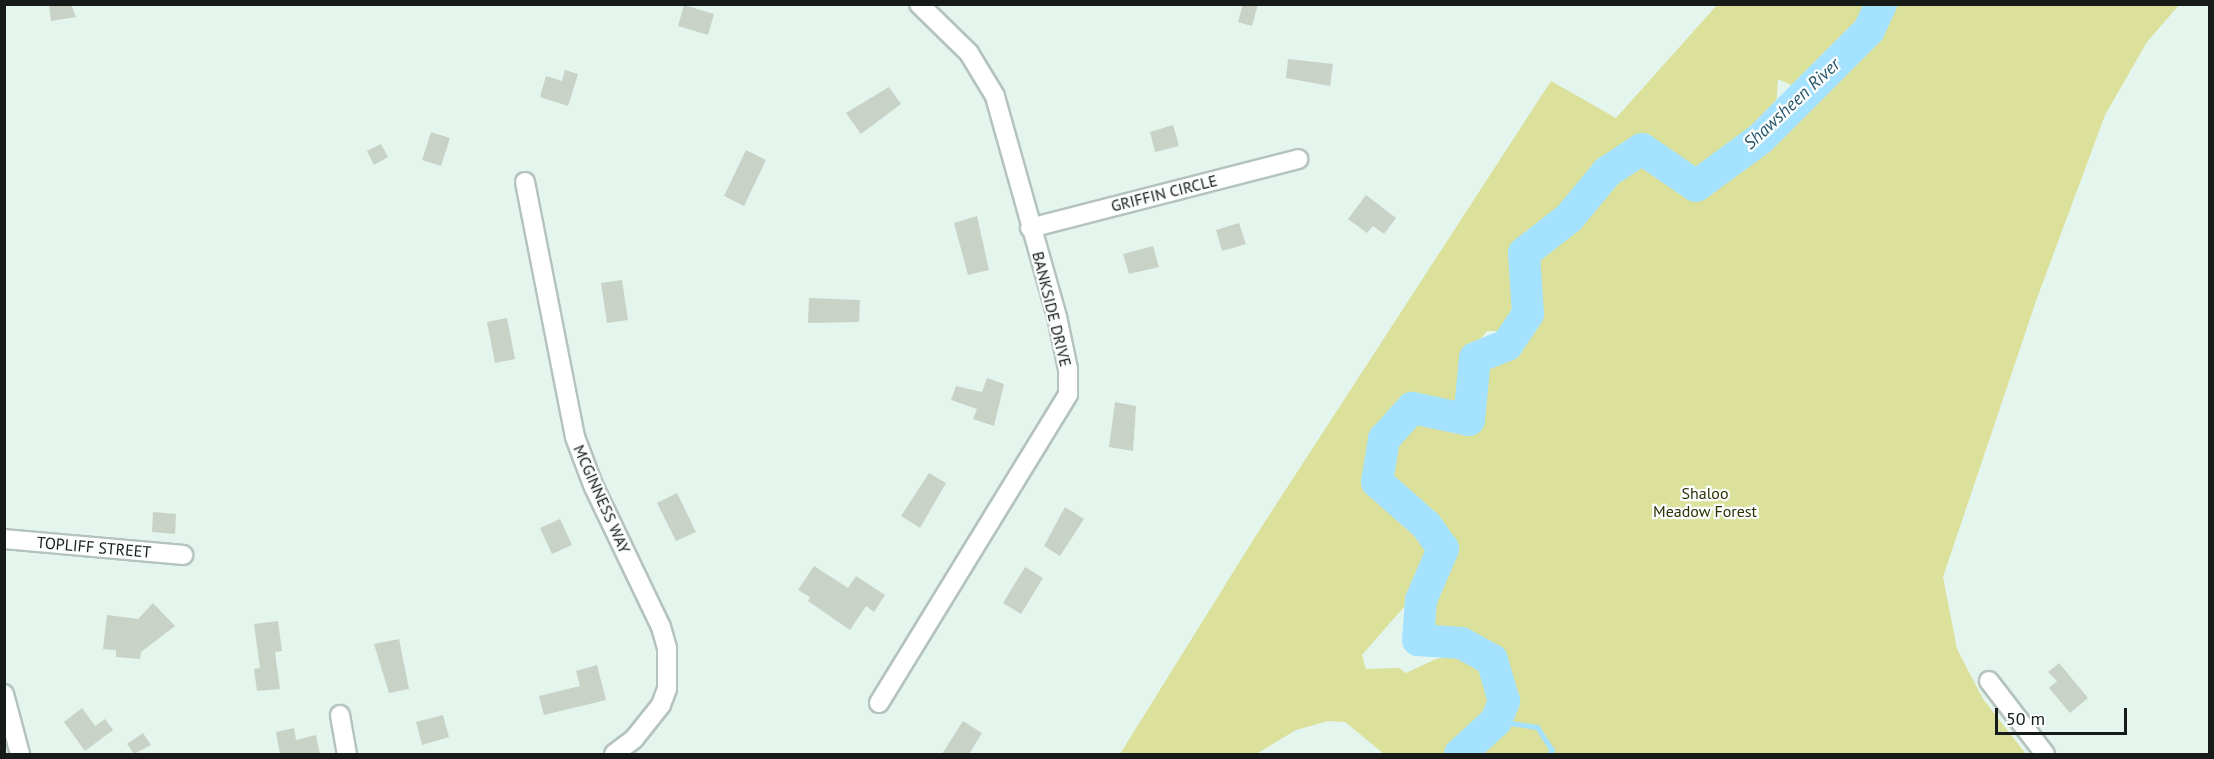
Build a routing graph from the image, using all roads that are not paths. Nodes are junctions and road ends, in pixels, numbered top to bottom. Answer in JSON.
{"nodes":[{"id":1,"x":919,"y":4,"type":"edge"},
{"id":2,"x":1298,"y":159,"type":"dead end"},
{"id":3,"x":525,"y":182,"type":"dead end"},
{"id":4,"x":1030,"y":228,"type":"junction"},
{"id":5,"x":4,"y":539,"type":"edge"},
{"id":6,"x":183,"y":555,"type":"dead end"},
{"id":7,"x":1989,"y":681,"type":"dead end"},
{"id":8,"x":4,"y":694,"type":"edge"},
{"id":9,"x":879,"y":703,"type":"dead end"},
{"id":10,"x":340,"y":715,"type":"dead end"},
{"id":11,"x":20,"y":754,"type":"edge"},
{"id":12,"x":347,"y":754,"type":"edge"},
{"id":13,"x":614,"y":754,"type":"edge"},
{"id":14,"x":2045,"y":754,"type":"edge"}],
"edges":[{"from":1,"to":4,"type":"street","name":"BANKSIDE DRIVE"},
{"from":2,"to":4,"type":"street","name":"GRIFFIN CIRCLE"},
{"from":3,"to":13,"type":"street","name":"MCGINNESS WAY"},
{"from":4,"to":9,"type":"street","name":"BANKSIDE DRIVE"},
{"from":5,"to":6,"type":"street","name":"TOPLIFF STREET"},
{"from":7,"to":14,"type":"street"},
{"from":8,"to":11,"type":"street"},
{"from":10,"to":12,"type":"street"}]}
